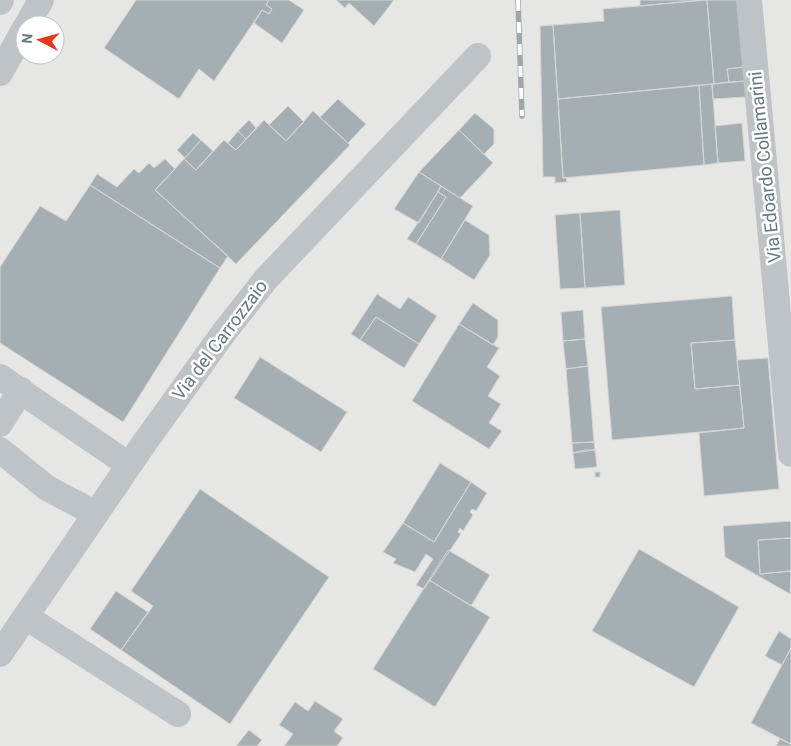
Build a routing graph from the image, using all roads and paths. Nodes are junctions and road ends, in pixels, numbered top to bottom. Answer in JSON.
{"nodes":[{"id":1,"x":41,"y":0,"type":"edge"},
{"id":2,"x":748,"y":0,"type":"edge"},
{"id":3,"x":32,"y":15,"type":"edge"},
{"id":4,"x":15,"y":46,"type":"edge"},
{"id":5,"x":478,"y":56,"type":"dead end"},
{"id":6,"x":0,"y":73,"type":"edge"},
{"id":7,"x":10,"y":383,"type":"edge"},
{"id":8,"x":0,"y":424,"type":"edge"},
{"id":9,"x":0,"y":450,"type":"edge"},
{"id":10,"x":791,"y":454,"type":"edge"},
{"id":11,"x":129,"y":465,"type":"junction"},
{"id":12,"x":96,"y":514,"type":"junction"},
{"id":13,"x":26,"y":617,"type":"junction"},
{"id":14,"x":0,"y":654,"type":"edge"},
{"id":15,"x":178,"y":714,"type":"dead end"}],
"edges":[{"from":1,"to":3,"type":"street"},
{"from":2,"to":10,"type":"street","name":"Via Edoardo Collamarini"},
{"from":4,"to":6,"type":"street"},
{"from":5,"to":11,"type":"street","name":"Via del Carrozzaio"},
{"from":7,"to":8,"type":"street"},
{"from":7,"to":11,"type":"street"},
{"from":9,"to":12,"type":"street"},
{"from":11,"to":12,"type":"street","name":"Via del Carrozzaio"},
{"from":12,"to":13,"type":"street","name":"Via del Carrozzaio"},
{"from":13,"to":14,"type":"street","name":"Via del Carrozzaio"},
{"from":13,"to":15,"type":"street"}]}
